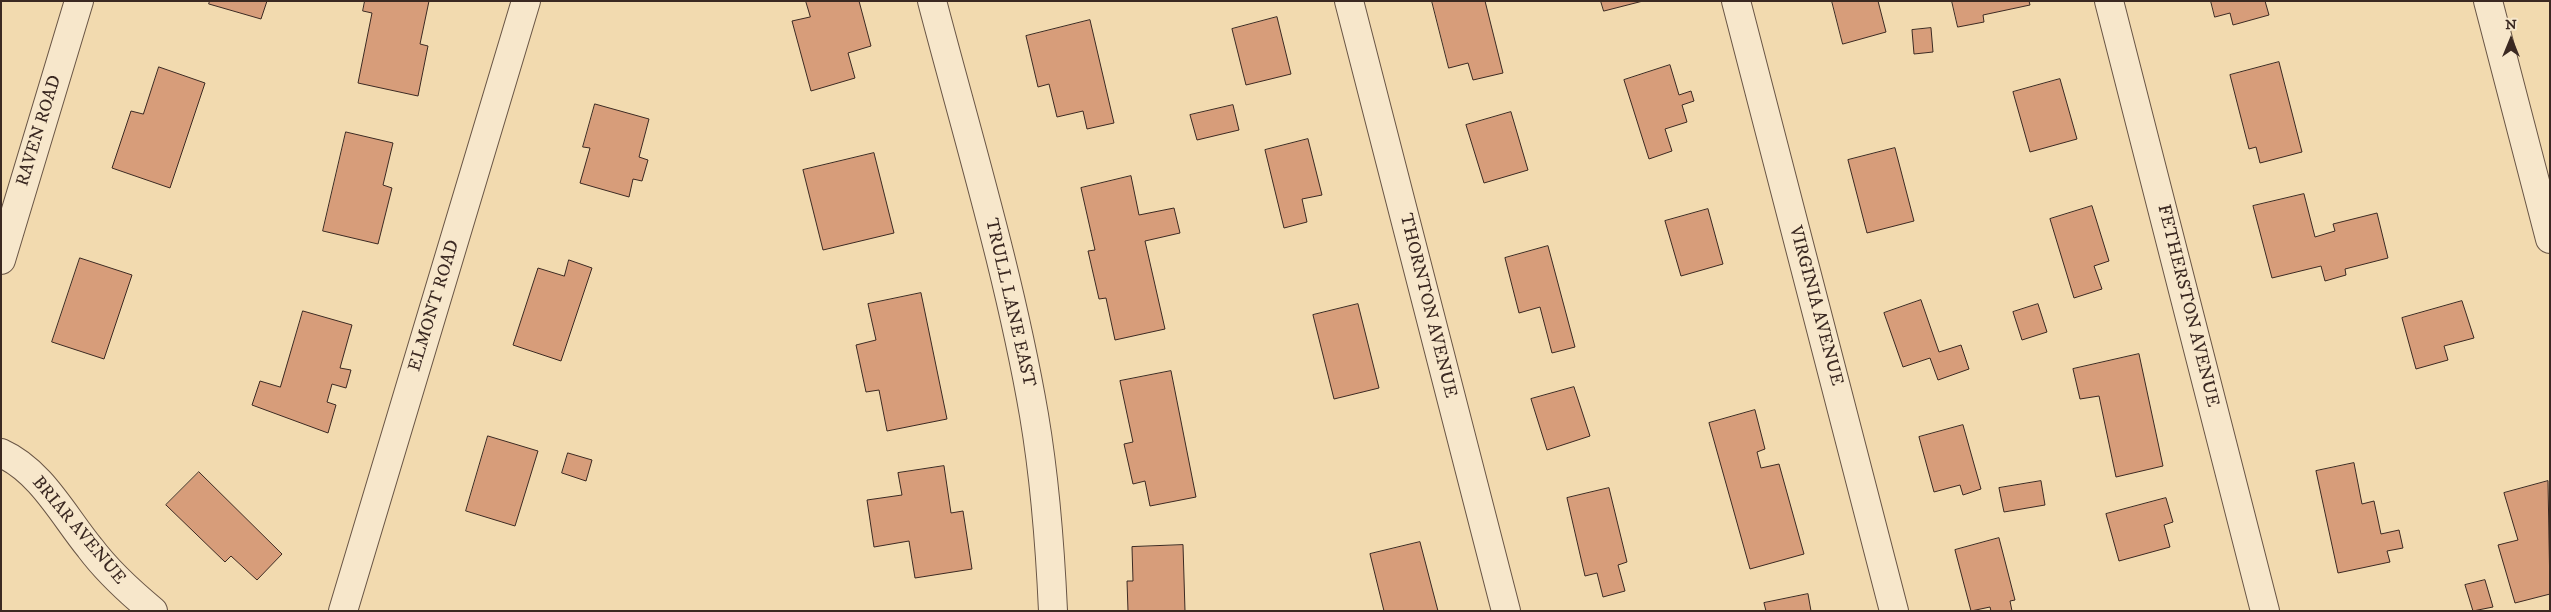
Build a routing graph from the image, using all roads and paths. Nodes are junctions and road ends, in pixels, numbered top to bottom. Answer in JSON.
{"nodes":[{"id":1,"x":79,"y":1,"type":"edge"},
{"id":2,"x":526,"y":1,"type":"edge"},
{"id":3,"x":932,"y":1,"type":"edge"},
{"id":4,"x":1349,"y":1,"type":"edge"},
{"id":5,"x":1736,"y":1,"type":"edge"},
{"id":6,"x":2108,"y":1,"type":"edge"},
{"id":7,"x":2488,"y":1,"type":"edge"},
{"id":8,"x":2550,"y":239,"type":"edge"},
{"id":9,"x":1,"y":260,"type":"edge"},
{"id":10,"x":1,"y":453,"type":"edge"},
{"id":11,"x":153,"y":611,"type":"edge"},
{"id":12,"x":343,"y":611,"type":"edge"},
{"id":13,"x":1053,"y":611,"type":"edge"},
{"id":14,"x":1506,"y":611,"type":"edge"},
{"id":15,"x":1894,"y":611,"type":"edge"},
{"id":16,"x":2264,"y":611,"type":"edge"}],
"edges":[{"from":1,"to":9,"type":"street","name":"RAVEN ROAD"},
{"from":2,"to":12,"type":"street","name":"ELMONT ROAD"},
{"from":3,"to":13,"type":"street","name":"TRULL LANE EAST"},
{"from":4,"to":14,"type":"street","name":"THORNTON AVENUE"},
{"from":5,"to":15,"type":"street","name":"VIRGINIA AVENUE"},
{"from":6,"to":16,"type":"street","name":"FETHERSTON AVENUE"},
{"from":7,"to":8,"type":"street"},
{"from":10,"to":11,"type":"street","name":"BRIAR AVENUE"}]}
